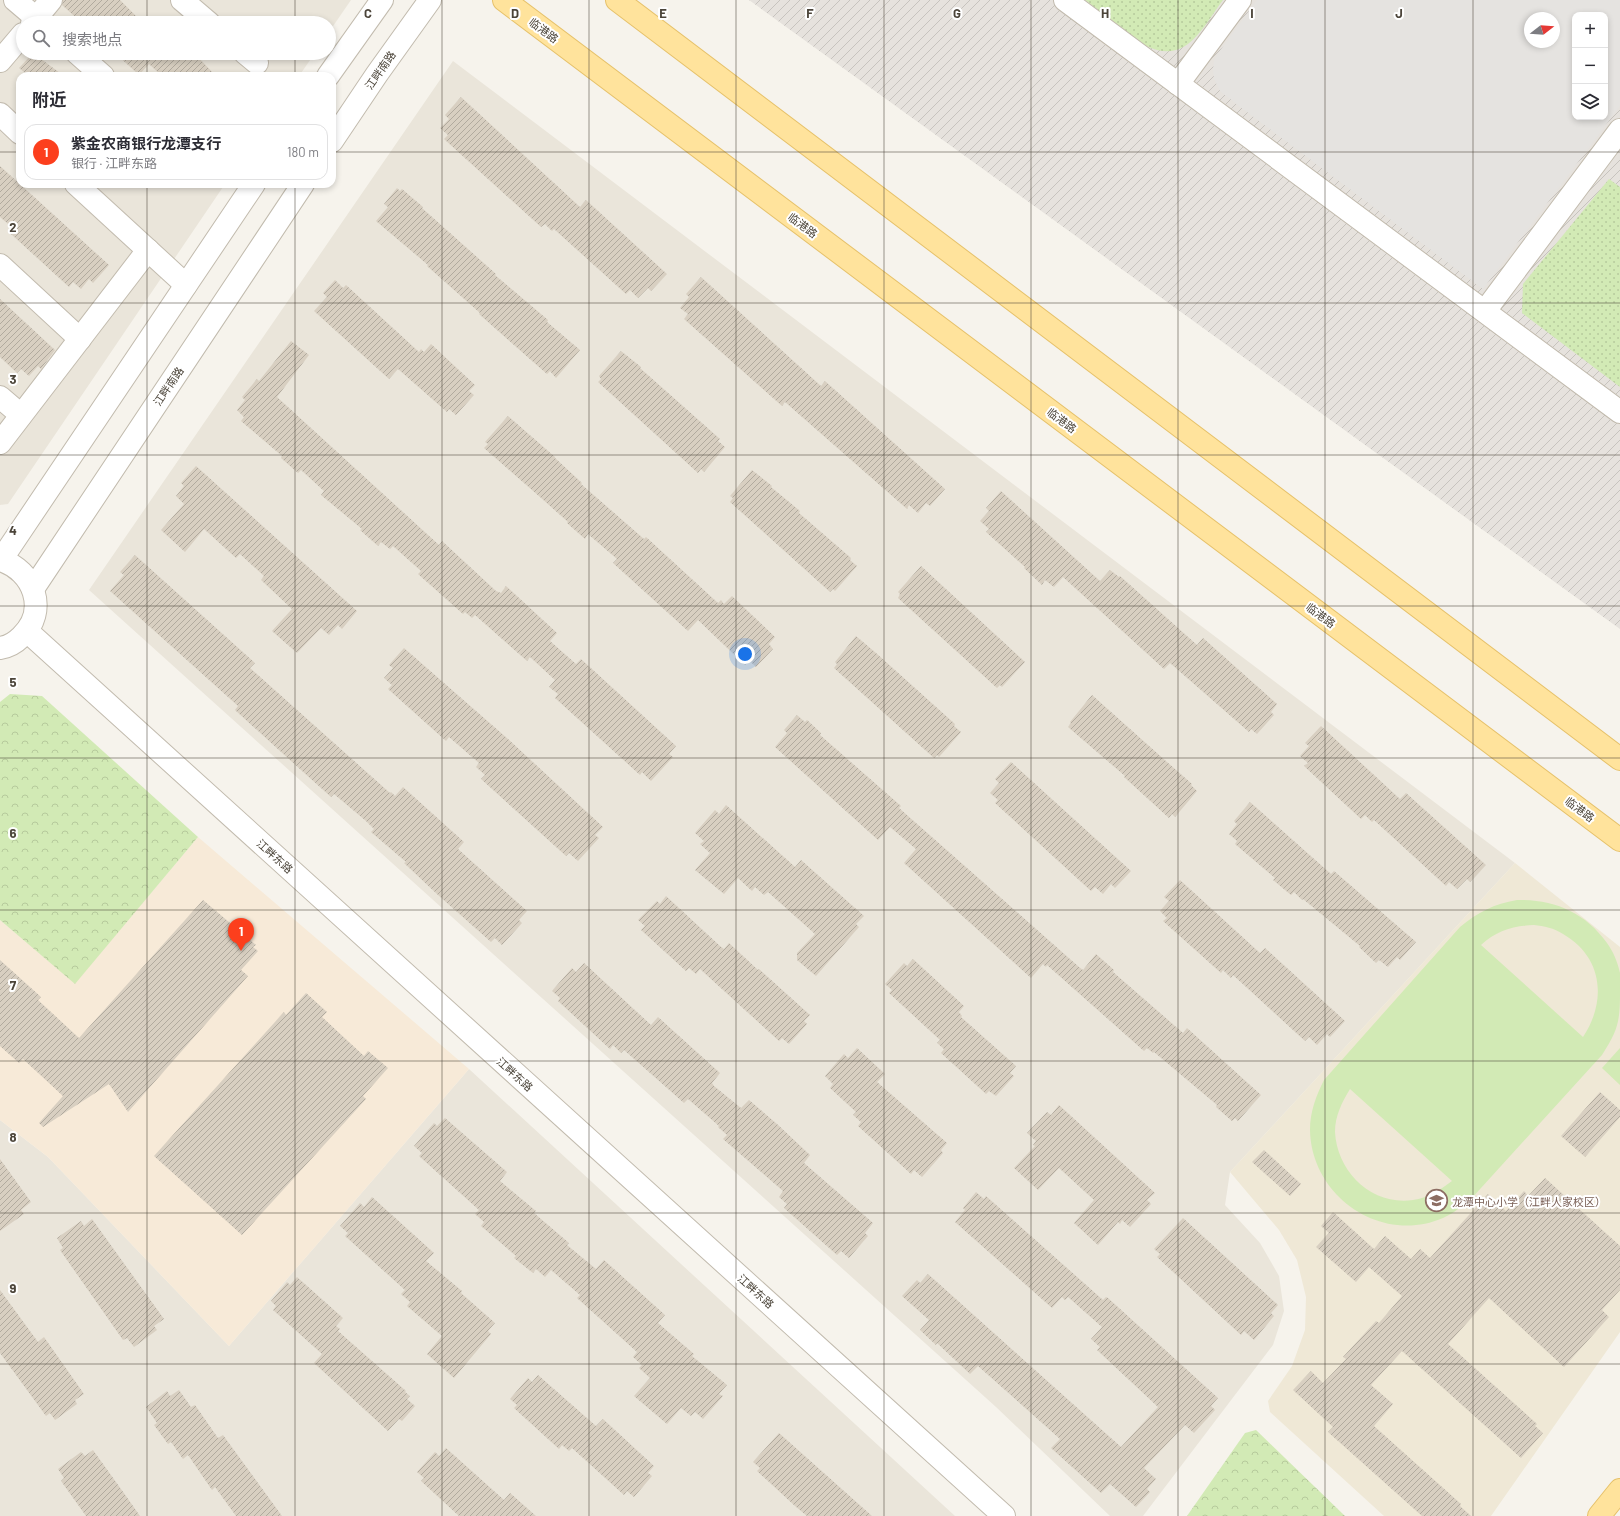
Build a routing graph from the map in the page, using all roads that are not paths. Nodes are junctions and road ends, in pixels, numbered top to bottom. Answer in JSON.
{"nodes":[{"id":1,"x":16,"y":0,"type":"edge"},
{"id":2,"x":51,"y":0,"type":"edge"},
{"id":3,"x":182,"y":0,"type":"edge"},
{"id":4,"x":382,"y":0,"type":"edge"},
{"id":5,"x":430,"y":0,"type":"edge"},
{"id":6,"x":504,"y":0,"type":"edge"},
{"id":7,"x":617,"y":0,"type":"edge"},
{"id":8,"x":1065,"y":0,"type":"edge"},
{"id":9,"x":1240,"y":0,"type":"edge"},
{"id":10,"x":27,"y":16,"type":"edge"},
{"id":11,"x":39,"y":16,"type":"edge"},
{"id":12,"x":201,"y":16,"type":"edge"},
{"id":13,"x":16,"y":43,"type":"edge"},
{"id":14,"x":84,"y":60,"type":"edge"},
{"id":15,"x":0,"y":61,"type":"edge"},
{"id":16,"x":98,"y":72,"type":"edge"},
{"id":17,"x":331,"y":72,"type":"edge"},
{"id":18,"x":1178,"y":84,"type":"junction"},
{"id":19,"x":1,"y":118,"type":"edge"},
{"id":20,"x":16,"y":130,"type":"edge"},
{"id":21,"x":1620,"y":130,"type":"edge"},
{"id":22,"x":336,"y":135,"type":"edge"},
{"id":23,"x":80,"y":188,"type":"edge"},
{"id":24,"x":251,"y":188,"type":"edge"},
{"id":25,"x":301,"y":188,"type":"edge"},
{"id":26,"x":148,"y":250,"type":"junction"},
{"id":27,"x":0,"y":265,"type":"edge"},
{"id":28,"x":186,"y":285,"type":"junction"},
{"id":29,"x":1484,"y":311,"type":"junction"},
{"id":30,"x":80,"y":338,"type":"junction"},
{"id":31,"x":0,"y":397,"type":"edge"},
{"id":32,"x":1620,"y":412,"type":"edge"},
{"id":33,"x":21,"y":416,"type":"junction"},
{"id":34,"x":0,"y":443,"type":"edge"},
{"id":35,"x":1,"y":560,"type":"edge"},
{"id":36,"x":33,"y":589,"type":"junction"},
{"id":37,"x":27,"y":631,"type":"junction"},
{"id":38,"x":0,"y":648,"type":"edge"},
{"id":39,"x":1620,"y":759,"type":"edge"},
{"id":40,"x":1620,"y":840,"type":"edge"},
{"id":41,"x":1620,"y":1490,"type":"edge"},
{"id":42,"x":1004,"y":1516,"type":"edge"},
{"id":43,"x":1600,"y":1516,"type":"edge"}],
"edges":[{"from":1,"to":10,"type":"street"},
{"from":2,"to":11,"type":"street"},
{"from":3,"to":12,"type":"street"},
{"from":4,"to":17,"type":"street"},
{"from":5,"to":22,"type":"street","name":"江畔南路"},
{"from":6,"to":40,"type":"main road","name":"临港路"},
{"from":7,"to":39,"type":"main road"},
{"from":8,"to":18,"type":"street"},
{"from":9,"to":18,"type":"street"},
{"from":13,"to":15,"type":"street"},
{"from":14,"to":16,"type":"street"},
{"from":18,"to":29,"type":"street"},
{"from":19,"to":20,"type":"street"},
{"from":21,"to":29,"type":"street"},
{"from":23,"to":26,"type":"street"},
{"from":24,"to":28,"type":"street"},
{"from":25,"to":36,"type":"street","name":"江畔南路"},
{"from":26,"to":28,"type":"street"},
{"from":26,"to":30,"type":"street"},
{"from":27,"to":30,"type":"street"},
{"from":28,"to":35,"type":"street"},
{"from":29,"to":32,"type":"street"},
{"from":30,"to":33,"type":"street"},
{"from":31,"to":33,"type":"street"},
{"from":33,"to":34,"type":"street"},
{"from":35,"to":36,"type":"street"},
{"from":36,"to":37,"type":"street"},
{"from":37,"to":38,"type":"street"},
{"from":37,"to":42,"type":"street","name":"江畔东路"},
{"from":41,"to":43,"type":"main road"}]}
